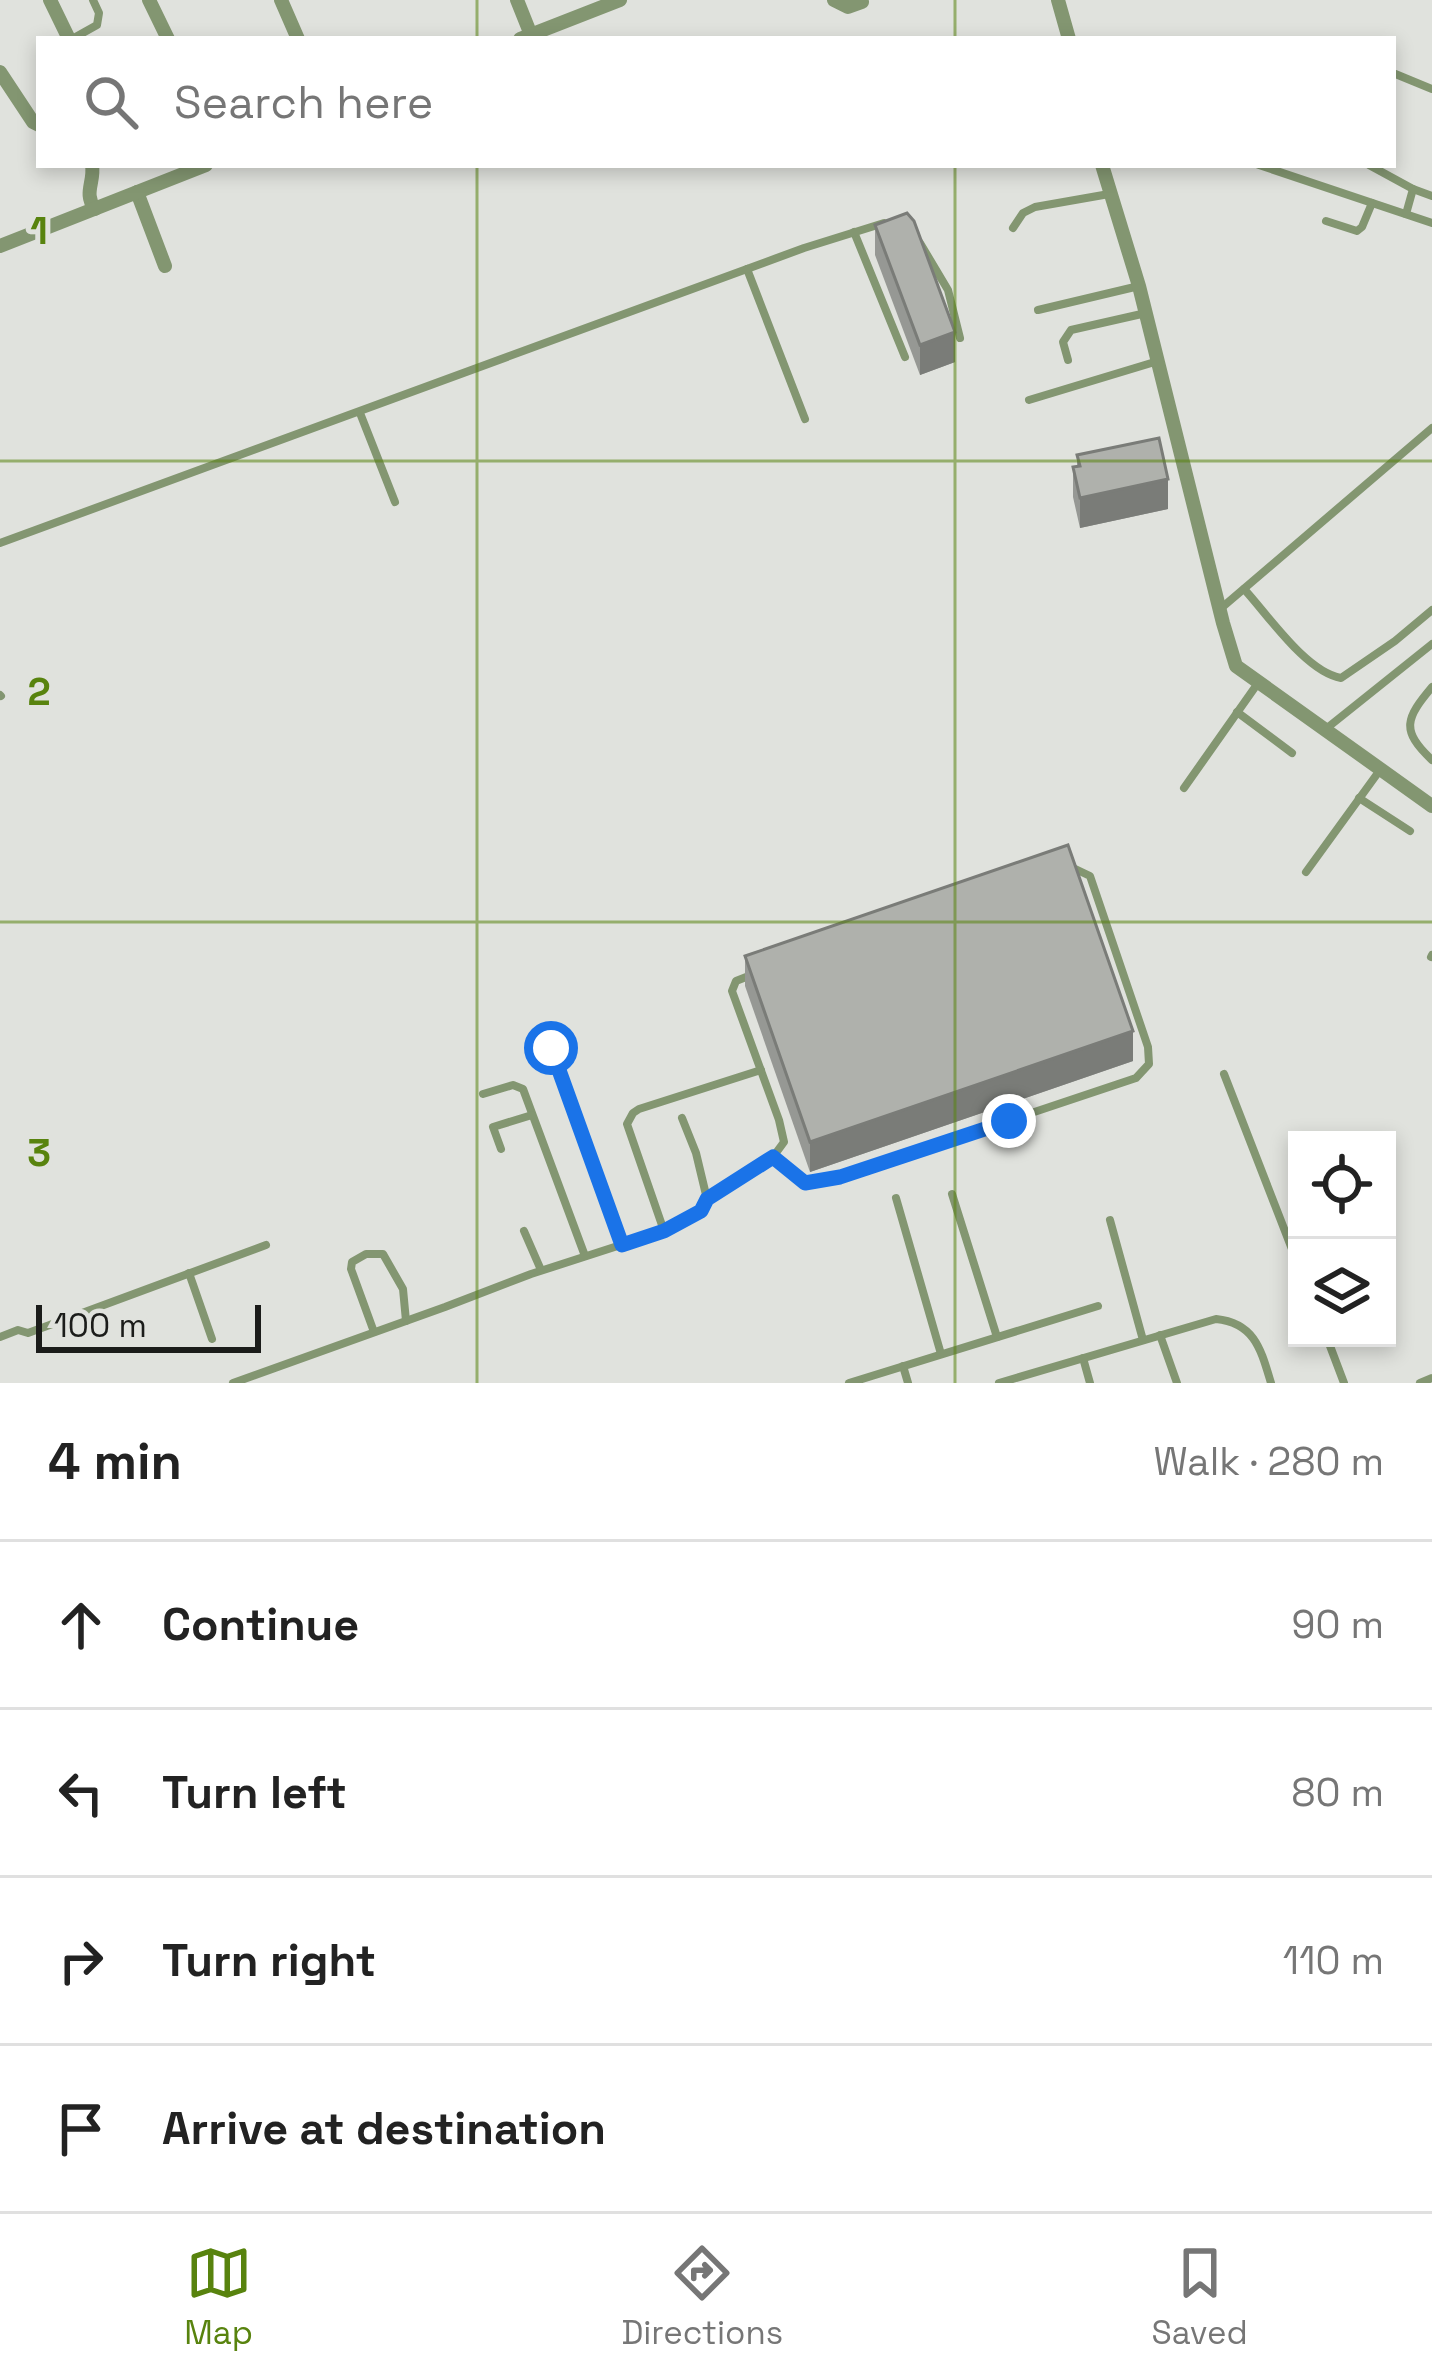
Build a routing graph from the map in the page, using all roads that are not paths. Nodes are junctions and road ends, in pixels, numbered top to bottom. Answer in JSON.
{"nodes":[{"id":1,"x":50,"y":0,"type":"edge"},
{"id":2,"x":93,"y":0,"type":"edge"},
{"id":3,"x":149,"y":0,"type":"edge"},
{"id":4,"x":281,"y":0,"type":"edge"},
{"id":5,"x":517,"y":0,"type":"edge"},
{"id":6,"x":620,"y":0,"type":"edge"},
{"id":7,"x":834,"y":0,"type":"edge"},
{"id":8,"x":1058,"y":0,"type":"edge"},
{"id":9,"x":862,"y":2,"type":"edge"},
{"id":10,"x":69,"y":36,"type":"edge"},
{"id":11,"x":77,"y":36,"type":"edge"},
{"id":12,"x":167,"y":36,"type":"edge"},
{"id":13,"x":297,"y":36,"type":"edge"},
{"id":14,"x":525,"y":36,"type":"edge"},
{"id":15,"x":528,"y":36,"type":"edge"},
{"id":16,"x":1068,"y":36,"type":"edge"},
{"id":17,"x":0,"y":72,"type":"edge"},
{"id":18,"x":1396,"y":74,"type":"edge"},
{"id":19,"x":1432,"y":88,"type":"edge"},
{"id":20,"x":36,"y":124,"type":"edge"},
{"id":21,"x":93,"y":168,"type":"edge"},
{"id":22,"x":152,"y":168,"type":"edge"},
{"id":23,"x":198,"y":168,"type":"edge"},
{"id":24,"x":1103,"y":168,"type":"edge"},
{"id":25,"x":1274,"y":168,"type":"edge"},
{"id":26,"x":1374,"y":168,"type":"edge"},
{"id":27,"x":160,"y":183,"type":"junction"},
{"id":28,"x":1413,"y":190,"type":"junction"},
{"id":29,"x":137,"y":192,"type":"junction"},
{"id":30,"x":1109,"y":194,"type":"junction"},
{"id":31,"x":1432,"y":196,"type":"edge"},
{"id":32,"x":1372,"y":203,"type":"junction"},
{"id":33,"x":95,"y":209,"type":"junction"},
{"id":34,"x":1406,"y":214,"type":"junction"},
{"id":35,"x":895,"y":221,"type":"edge"},
{"id":36,"x":1326,"y":221,"type":"dead end"},
{"id":37,"x":1432,"y":223,"type":"edge"},
{"id":38,"x":1013,"y":228,"type":"dead end"},
{"id":39,"x":907,"y":231,"type":"edge"},
{"id":40,"x":854,"y":232,"type":"junction"},
{"id":41,"x":0,"y":246,"type":"edge"},
{"id":42,"x":165,"y":266,"type":"dead end"},
{"id":43,"x":747,"y":269,"type":"junction"},
{"id":44,"x":1139,"y":286,"type":"junction"},
{"id":45,"x":1038,"y":310,"type":"dead end"},
{"id":46,"x":1146,"y":313,"type":"junction"},
{"id":47,"x":960,"y":338,"type":"edge"},
{"id":48,"x":905,"y":358,"type":"dead end"},
{"id":49,"x":1068,"y":360,"type":"dead end"},
{"id":50,"x":1158,"y":361,"type":"junction"},
{"id":51,"x":1029,"y":400,"type":"dead end"},
{"id":52,"x":360,"y":412,"type":"junction"},
{"id":53,"x":806,"y":419,"type":"dead end"},
{"id":54,"x":1432,"y":428,"type":"edge"},
{"id":55,"x":395,"y":502,"type":"dead end"},
{"id":56,"x":0,"y":543,"type":"edge"},
{"id":57,"x":1244,"y":589,"type":"junction"},
{"id":58,"x":1219,"y":610,"type":"junction"},
{"id":59,"x":1432,"y":610,"type":"edge"},
{"id":60,"x":1432,"y":644,"type":"edge"},
{"id":61,"x":1259,"y":682,"type":"junction"},
{"id":62,"x":1432,"y":687,"type":"edge"},
{"id":63,"x":1237,"y":712,"type":"junction"},
{"id":64,"x":1325,"y":729,"type":"junction"},
{"id":65,"x":1292,"y":753,"type":"dead end"},
{"id":66,"x":1432,"y":760,"type":"edge"},
{"id":67,"x":1381,"y":769,"type":"junction"},
{"id":68,"x":1184,"y":788,"type":"dead end"},
{"id":69,"x":1359,"y":798,"type":"junction"},
{"id":70,"x":1432,"y":806,"type":"edge"},
{"id":71,"x":1410,"y":831,"type":"dead end"},
{"id":72,"x":1306,"y":872,"type":"dead end"},
{"id":73,"x":551,"y":1048,"type":"dead end"},
{"id":74,"x":761,"y":1070,"type":"junction"},
{"id":75,"x":1224,"y":1074,"type":"dead end"},
{"id":76,"x":483,"y":1094,"type":"dead end"},
{"id":77,"x":532,"y":1115,"type":"junction"},
{"id":78,"x":682,"y":1118,"type":"dead end"},
{"id":79,"x":501,"y":1149,"type":"dead end"},
{"id":80,"x":773,"y":1157,"type":"junction"},
{"id":81,"x":952,"y":1194,"type":"dead end"},
{"id":82,"x":896,"y":1198,"type":"dead end"},
{"id":83,"x":707,"y":1199,"type":"junction"},
{"id":84,"x":1110,"y":1220,"type":"dead end"},
{"id":85,"x":524,"y":1231,"type":"dead end"},
{"id":86,"x":664,"y":1231,"type":"junction"},
{"id":87,"x":1288,"y":1239,"type":"edge"},
{"id":88,"x":266,"y":1245,"type":"dead end"},
{"id":89,"x":622,"y":1245,"type":"junction"},
{"id":90,"x":585,"y":1256,"type":"junction"},
{"id":91,"x":541,"y":1270,"type":"junction"},
{"id":92,"x":190,"y":1274,"type":"junction"},
{"id":93,"x":1098,"y":1306,"type":"dead end"},
{"id":94,"x":406,"y":1321,"type":"junction"},
{"id":95,"x":374,"y":1333,"type":"junction"},
{"id":96,"x":1160,"y":1335,"type":"junction"},
{"id":97,"x":0,"y":1337,"type":"edge"},
{"id":98,"x":997,"y":1337,"type":"junction"},
{"id":99,"x":212,"y":1339,"type":"dead end"},
{"id":100,"x":1143,"y":1340,"type":"junction"},
{"id":101,"x":1330,"y":1347,"type":"edge"},
{"id":102,"x":941,"y":1354,"type":"junction"},
{"id":103,"x":1083,"y":1358,"type":"junction"},
{"id":104,"x":903,"y":1366,"type":"junction"},
{"id":105,"x":1432,"y":1378,"type":"edge"},
{"id":106,"x":233,"y":1383,"type":"edge"},
{"id":107,"x":849,"y":1383,"type":"edge"},
{"id":108,"x":908,"y":1383,"type":"edge"},
{"id":109,"x":998,"y":1383,"type":"edge"},
{"id":110,"x":1090,"y":1383,"type":"edge"},
{"id":111,"x":1177,"y":1383,"type":"edge"},
{"id":112,"x":1271,"y":1383,"type":"edge"},
{"id":113,"x":1344,"y":1383,"type":"edge"},
{"id":114,"x":1420,"y":1383,"type":"edge"}],
"edges":[{"from":1,"to":10,"type":"street"},
{"from":2,"to":11,"type":"lane"},
{"from":3,"to":12,"type":"street"},
{"from":4,"to":13,"type":"street"},
{"from":5,"to":14,"type":"street"},
{"from":6,"to":15,"type":"street"},
{"from":7,"to":9,"type":"street"},
{"from":8,"to":16,"type":"street"},
{"from":17,"to":20,"type":"street"},
{"from":18,"to":19,"type":"lane"},
{"from":21,"to":33,"type":"street"},
{"from":22,"to":27,"type":"street"},
{"from":23,"to":27,"type":"street"},
{"from":24,"to":30,"type":"street"},
{"from":25,"to":32,"type":"lane"},
{"from":26,"to":28,"type":"lane"},
{"from":27,"to":29,"type":"street"},
{"from":28,"to":31,"type":"lane"},
{"from":28,"to":34,"type":"lane"},
{"from":29,"to":33,"type":"street"},
{"from":29,"to":42,"type":"street"},
{"from":30,"to":38,"type":"lane"},
{"from":30,"to":44,"type":"street"},
{"from":32,"to":34,"type":"lane"},
{"from":32,"to":36,"type":"lane"},
{"from":33,"to":41,"type":"street"},
{"from":34,"to":37,"type":"lane"},
{"from":35,"to":40,"type":"lane"},
{"from":39,"to":47,"type":"lane"},
{"from":40,"to":43,"type":"lane"},
{"from":40,"to":48,"type":"lane"},
{"from":43,"to":52,"type":"lane"},
{"from":43,"to":53,"type":"lane"},
{"from":44,"to":45,"type":"lane"},
{"from":44,"to":46,"type":"street"},
{"from":46,"to":49,"type":"lane"},
{"from":46,"to":50,"type":"street"},
{"from":50,"to":51,"type":"lane"},
{"from":50,"to":58,"type":"street"},
{"from":52,"to":55,"type":"lane"},
{"from":52,"to":56,"type":"lane"},
{"from":54,"to":57,"type":"lane"},
{"from":57,"to":58,"type":"lane"},
{"from":57,"to":59,"type":"lane"},
{"from":58,"to":61,"type":"street"},
{"from":60,"to":64,"type":"lane"},
{"from":61,"to":63,"type":"lane"},
{"from":61,"to":64,"type":"street"},
{"from":62,"to":66,"type":"lane"},
{"from":63,"to":65,"type":"lane"},
{"from":63,"to":68,"type":"lane"},
{"from":64,"to":67,"type":"street"},
{"from":67,"to":69,"type":"lane"},
{"from":67,"to":70,"type":"street"},
{"from":69,"to":71,"type":"lane"},
{"from":69,"to":72,"type":"lane"},
{"from":73,"to":89,"type":"lane"},
{"from":74,"to":80,"type":"lane"},
{"from":74,"to":80,"type":"lane"},
{"from":74,"to":86,"type":"lane"},
{"from":75,"to":87,"type":"lane"},
{"from":76,"to":77,"type":"lane"},
{"from":77,"to":79,"type":"lane"},
{"from":77,"to":90,"type":"lane"},
{"from":78,"to":83,"type":"lane"},
{"from":80,"to":83,"type":"lane"},
{"from":81,"to":98,"type":"lane"},
{"from":82,"to":102,"type":"lane"},
{"from":83,"to":86,"type":"lane"},
{"from":84,"to":100,"type":"lane"},
{"from":85,"to":91,"type":"lane"},
{"from":86,"to":89,"type":"lane"},
{"from":88,"to":92,"type":"lane"},
{"from":89,"to":90,"type":"lane"},
{"from":90,"to":91,"type":"lane"},
{"from":91,"to":94,"type":"lane"},
{"from":92,"to":97,"type":"lane"},
{"from":92,"to":99,"type":"lane"},
{"from":93,"to":98,"type":"lane"},
{"from":94,"to":95,"type":"lane"},
{"from":94,"to":95,"type":"lane"},
{"from":95,"to":106,"type":"lane"},
{"from":96,"to":100,"type":"lane"},
{"from":96,"to":111,"type":"lane"},
{"from":96,"to":112,"type":"lane"},
{"from":98,"to":102,"type":"lane"},
{"from":100,"to":103,"type":"lane"},
{"from":101,"to":113,"type":"lane"},
{"from":102,"to":104,"type":"lane"},
{"from":103,"to":109,"type":"lane"},
{"from":103,"to":110,"type":"lane"},
{"from":104,"to":107,"type":"lane"},
{"from":104,"to":108,"type":"lane"},
{"from":105,"to":114,"type":"lane"}]}
